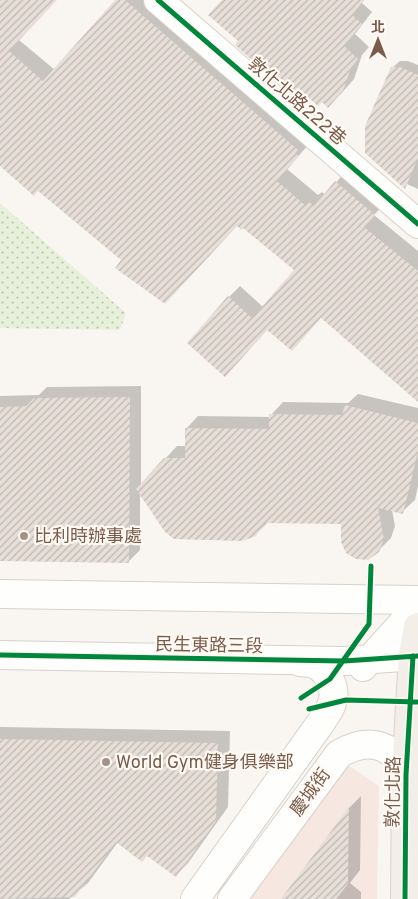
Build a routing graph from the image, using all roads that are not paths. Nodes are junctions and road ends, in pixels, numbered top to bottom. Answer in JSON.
{"nodes":[{"id":1,"x":158,"y":0,"type":"edge"},
{"id":2,"x":418,"y":224,"type":"edge"},
{"id":3,"x":0,"y":594,"type":"edge"},
{"id":4,"x":418,"y":600,"type":"edge"},
{"id":5,"x":418,"y":606,"type":"edge"},
{"id":6,"x":418,"y":627,"type":"edge"},
{"id":7,"x":0,"y":655,"type":"edge"},
{"id":8,"x":415,"y":656,"type":"edge"},
{"id":9,"x":370,"y":659,"type":"junction"},
{"id":10,"x":291,"y":660,"type":"junction"},
{"id":11,"x":332,"y":703,"type":"junction"},
{"id":12,"x":406,"y":775,"type":"junction"},
{"id":13,"x":195,"y":899,"type":"edge"},
{"id":14,"x":232,"y":899,"type":"edge"},
{"id":15,"x":405,"y":899,"type":"edge"}],
"edges":[{"from":1,"to":2,"type":"street","name":"敦化北路222巷"},
{"from":3,"to":4,"type":"street"},
{"from":5,"to":9,"type":"street","name":"慶城街"},
{"from":6,"to":8,"type":"main road","name":"敦化北路"},
{"from":7,"to":10,"type":"street","name":"民生東路三段"},
{"from":8,"to":9,"type":"street","name":"民生東路三段"},
{"from":8,"to":12,"type":"main road","name":"敦化北路"},
{"from":9,"to":10,"type":"street","name":"民生東路三段"},
{"from":9,"to":11,"type":"street","name":"慶城街"},
{"from":10,"to":11,"type":"street"},
{"from":11,"to":13,"type":"street","name":"慶城街"},
{"from":12,"to":14,"type":"street","name":"慶城街"},
{"from":12,"to":15,"type":"main road","name":"敦化北路"}]}
